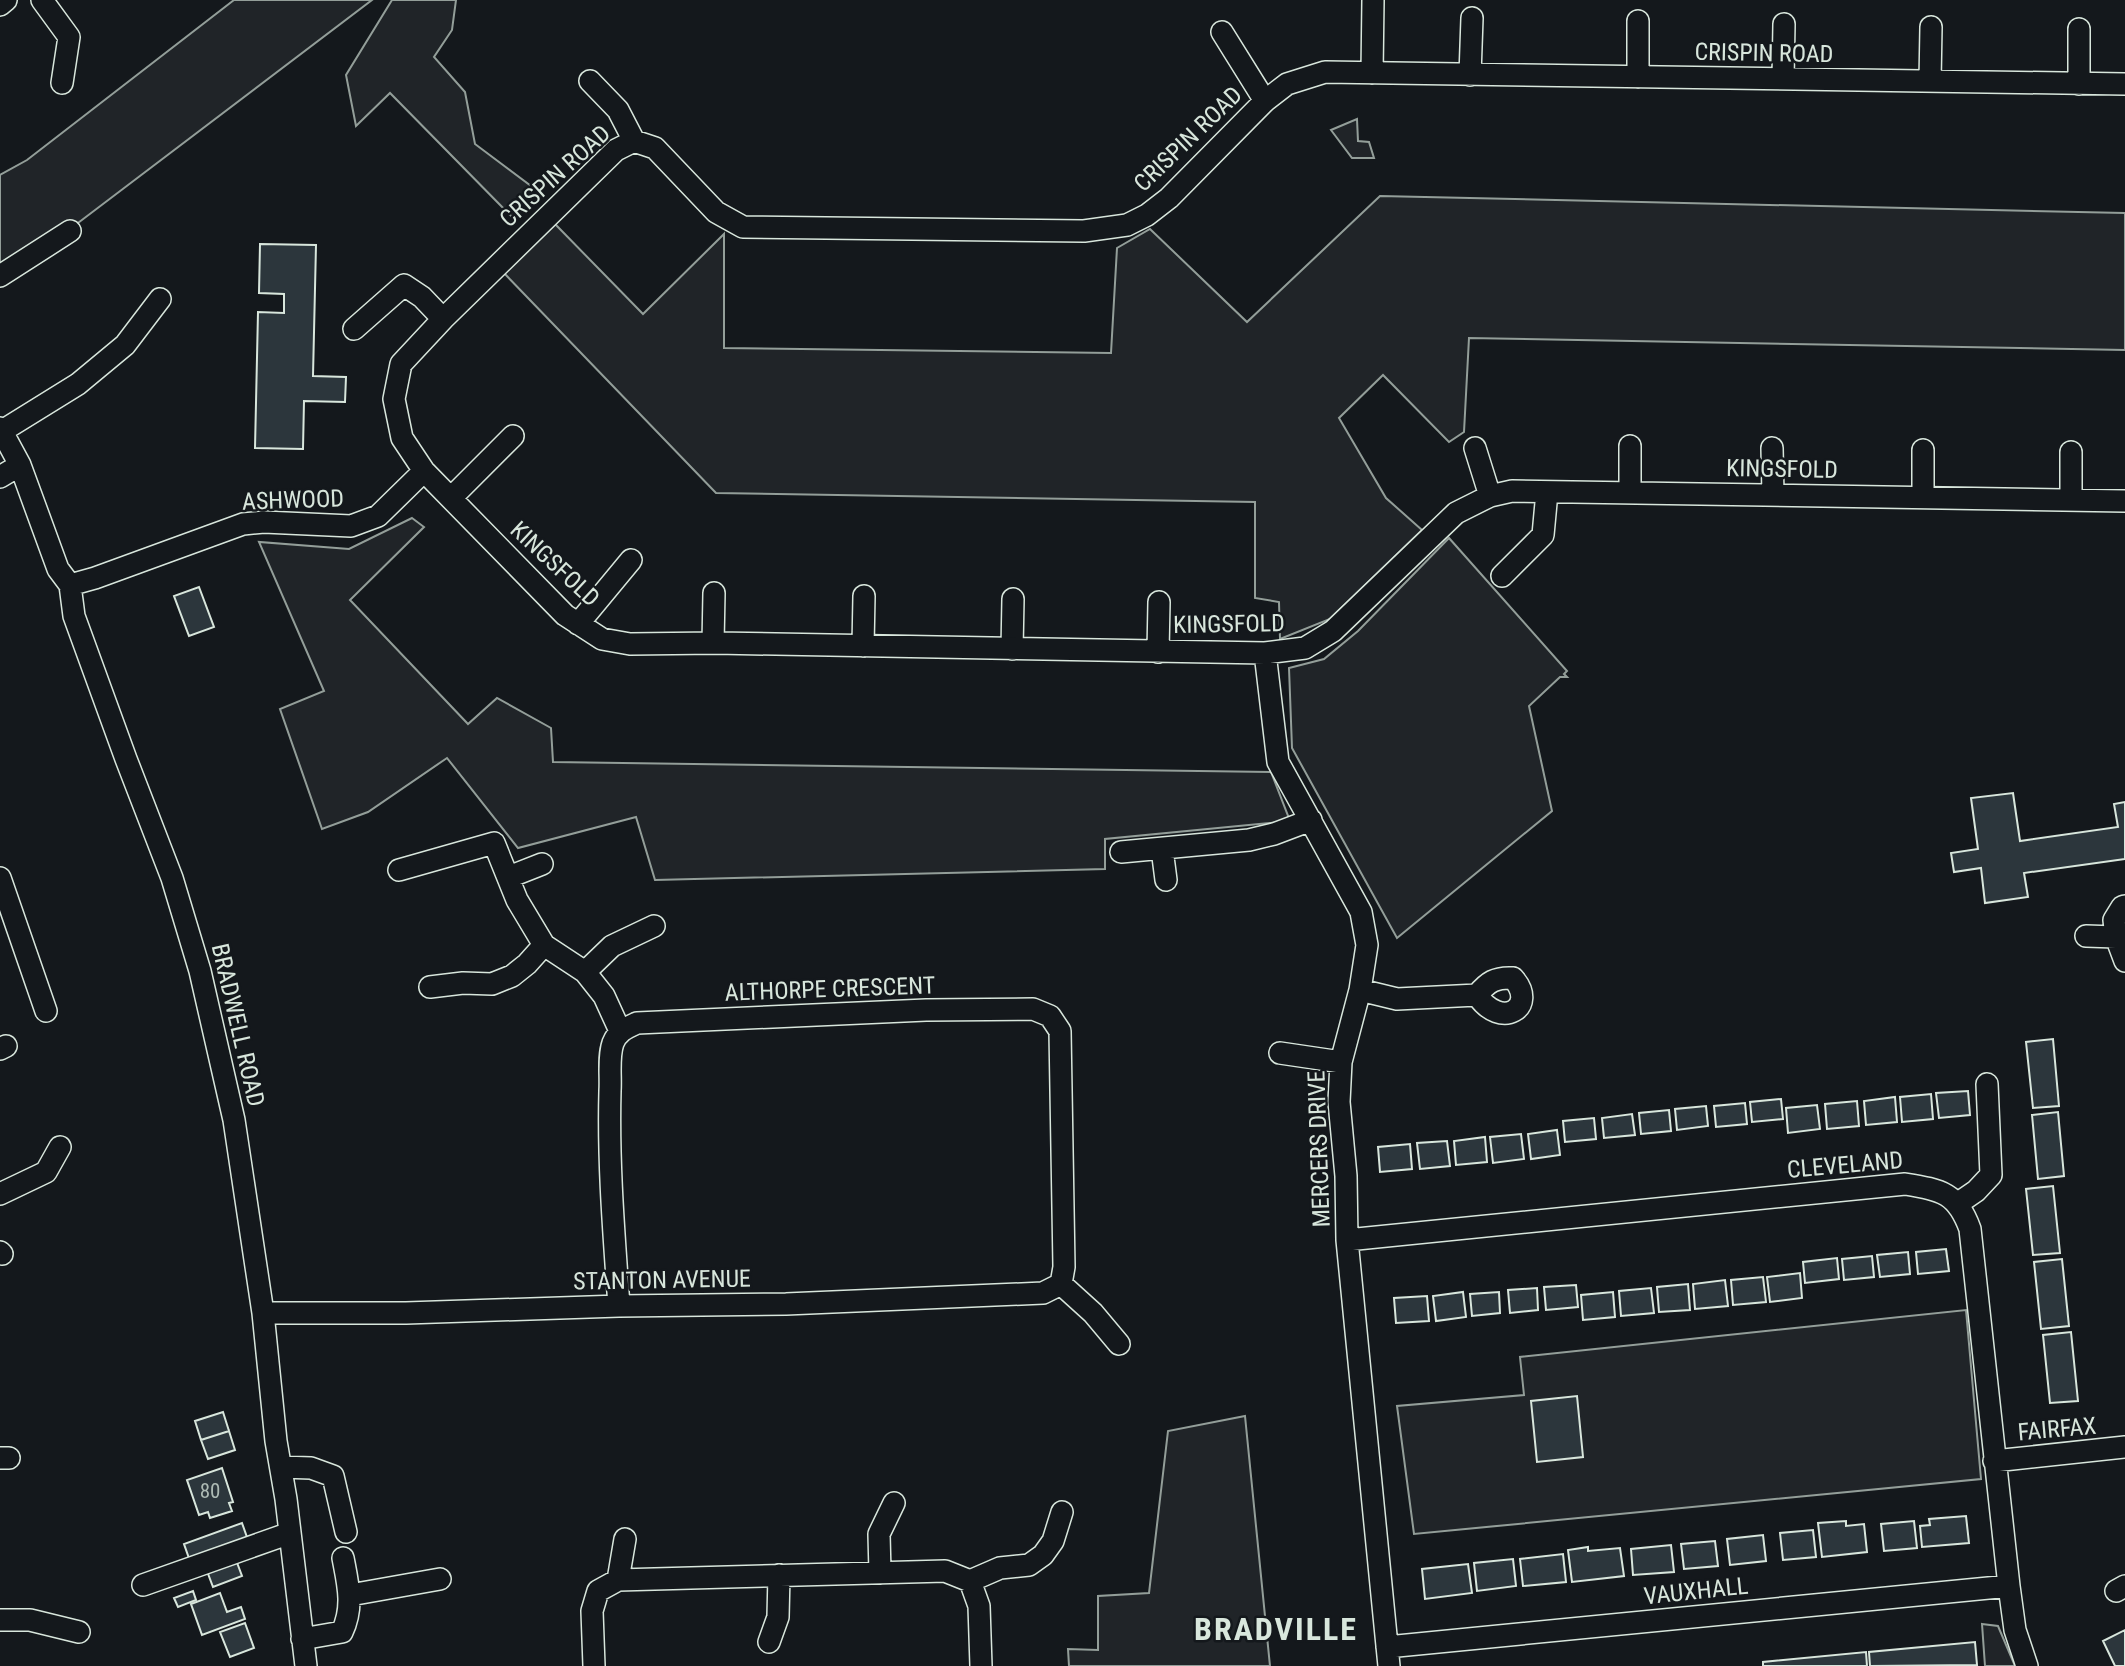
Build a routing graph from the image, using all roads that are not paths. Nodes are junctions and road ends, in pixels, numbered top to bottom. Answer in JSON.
{"nodes":[{"id":1,"x":6,"y":0,"type":"edge"},
{"id":2,"x":42,"y":0,"type":"edge"},
{"id":3,"x":1373,"y":0,"type":"edge"},
{"id":4,"x":0,"y":5,"type":"edge"},
{"id":5,"x":1472,"y":18,"type":"dead end"},
{"id":6,"x":1638,"y":21,"type":"dead end"},
{"id":7,"x":1784,"y":24,"type":"dead end"},
{"id":8,"x":1931,"y":27,"type":"dead end"},
{"id":9,"x":2079,"y":29,"type":"dead end"},
{"id":10,"x":1222,"y":32,"type":"dead end"},
{"id":11,"x":1372,"y":73,"type":"junction"},
{"id":12,"x":1470,"y":75,"type":"junction"},
{"id":13,"x":1638,"y":77,"type":"junction"},
{"id":14,"x":1783,"y":79,"type":"junction"},
{"id":15,"x":590,"y":81,"type":"dead end"},
{"id":16,"x":1930,"y":81,"type":"junction"},
{"id":17,"x":62,"y":83,"type":"dead end"},
{"id":18,"x":2079,"y":83,"type":"junction"},
{"id":19,"x":2125,"y":84,"type":"edge"},
{"id":20,"x":1265,"y":101,"type":"junction"},
{"id":21,"x":634,"y":141,"type":"junction"},
{"id":22,"x":70,"y":231,"type":"dead end"},
{"id":23,"x":0,"y":276,"type":"edge"},
{"id":24,"x":160,"y":299,"type":"dead end"},
{"id":25,"x":443,"y":319,"type":"junction"},
{"id":26,"x":354,"y":329,"type":"dead end"},
{"id":27,"x":394,"y":400,"type":"joint"},
{"id":28,"x":1,"y":429,"type":"edge"},
{"id":29,"x":513,"y":436,"type":"dead end"},
{"id":30,"x":1630,"y":446,"type":"dead end"},
{"id":31,"x":1475,"y":447,"type":"dead end"},
{"id":32,"x":1772,"y":448,"type":"dead end"},
{"id":33,"x":1923,"y":450,"type":"dead end"},
{"id":34,"x":2071,"y":452,"type":"dead end"},
{"id":35,"x":20,"y":465,"type":"junction"},
{"id":36,"x":424,"y":471,"type":"junction"},
{"id":37,"x":0,"y":477,"type":"edge"},
{"id":38,"x":1547,"y":492,"type":"junction"},
{"id":39,"x":1630,"y":493,"type":"junction"},
{"id":40,"x":1773,"y":495,"type":"junction"},
{"id":41,"x":1490,"y":496,"type":"junction"},
{"id":42,"x":1923,"y":497,"type":"junction"},
{"id":43,"x":451,"y":498,"type":"junction"},
{"id":44,"x":2071,"y":500,"type":"junction"},
{"id":45,"x":2125,"y":501,"type":"edge"},
{"id":46,"x":631,"y":561,"type":"dead end"},
{"id":47,"x":1502,"y":576,"type":"dead end"},
{"id":48,"x":70,"y":585,"type":"junction"},
{"id":49,"x":714,"y":593,"type":"dead end"},
{"id":50,"x":864,"y":596,"type":"dead end"},
{"id":51,"x":1013,"y":599,"type":"dead end"},
{"id":52,"x":1159,"y":603,"type":"dead end"},
{"id":53,"x":578,"y":624,"type":"junction"},
{"id":54,"x":713,"y":643,"type":"junction"},
{"id":55,"x":863,"y":646,"type":"junction"},
{"id":56,"x":1012,"y":649,"type":"junction"},
{"id":57,"x":1158,"y":652,"type":"junction"},
{"id":58,"x":1265,"y":653,"type":"junction"},
{"id":59,"x":1311,"y":820,"type":"junction"},
{"id":60,"x":1162,"y":849,"type":"junction"},
{"id":61,"x":1121,"y":852,"type":"dead end"},
{"id":62,"x":542,"y":864,"type":"dead end"},
{"id":63,"x":399,"y":870,"type":"dead end"},
{"id":64,"x":509,"y":877,"type":"junction"},
{"id":65,"x":0,"y":878,"type":"edge"},
{"id":66,"x":1166,"y":880,"type":"dead end"},
{"id":67,"x":2125,"y":906,"type":"edge"},
{"id":68,"x":654,"y":926,"type":"dead end"},
{"id":69,"x":2086,"y":936,"type":"dead end"},
{"id":70,"x":2116,"y":937,"type":"junction"},
{"id":71,"x":544,"y":945,"type":"junction"},
{"id":72,"x":2125,"y":961,"type":"edge"},
{"id":73,"x":585,"y":972,"type":"junction"},
{"id":74,"x":430,"y":987,"type":"dead end"},
{"id":75,"x":1360,"y":990,"type":"junction"},
{"id":76,"x":1477,"y":995,"type":"dead end"},
{"id":77,"x":46,"y":1011,"type":"dead end"},
{"id":78,"x":620,"y":1031,"type":"junction"},
{"id":79,"x":1280,"y":1053,"type":"dead end"},
{"id":80,"x":1341,"y":1062,"type":"junction"},
{"id":81,"x":1987,"y":1084,"type":"dead end"},
{"id":82,"x":60,"y":1147,"type":"dead end"},
{"id":83,"x":0,"y":1195,"type":"edge"},
{"id":84,"x":1957,"y":1204,"type":"junction"},
{"id":85,"x":1347,"y":1240,"type":"junction"},
{"id":86,"x":1061,"y":1284,"type":"junction"},
{"id":87,"x":619,"y":1306,"type":"junction"},
{"id":88,"x":262,"y":1314,"type":"junction"},
{"id":89,"x":1119,"y":1344,"type":"dead end"},
{"id":90,"x":2125,"y":1447,"type":"edge"},
{"id":91,"x":1994,"y":1461,"type":"junction"},
{"id":92,"x":281,"y":1467,"type":"junction"},
{"id":93,"x":894,"y":1503,"type":"dead end"},
{"id":94,"x":1062,"y":1512,"type":"dead end"},
{"id":95,"x":346,"y":1532,"type":"dead end"},
{"id":96,"x":290,"y":1534,"type":"junction"},
{"id":97,"x":625,"y":1539,"type":"dead end"},
{"id":98,"x":343,"y":1558,"type":"dead end"},
{"id":99,"x":880,"y":1573,"type":"junction"},
{"id":100,"x":779,"y":1575,"type":"junction"},
{"id":101,"x":440,"y":1579,"type":"dead end"},
{"id":102,"x":618,"y":1580,"type":"junction"},
{"id":103,"x":970,"y":1581,"type":"junction"},
{"id":104,"x":143,"y":1586,"type":"dead end"},
{"id":105,"x":2010,"y":1586,"type":"junction"},
{"id":106,"x":350,"y":1595,"type":"junction"},
{"id":107,"x":0,"y":1620,"type":"edge"},
{"id":108,"x":79,"y":1632,"type":"dead end"},
{"id":109,"x":302,"y":1639,"type":"junction"},
{"id":110,"x":769,"y":1642,"type":"dead end"},
{"id":111,"x":1388,"y":1657,"type":"edge"},
{"id":112,"x":306,"y":1666,"type":"edge"},
{"id":113,"x":594,"y":1666,"type":"edge"},
{"id":114,"x":981,"y":1666,"type":"edge"},
{"id":115,"x":2027,"y":1666,"type":"edge"}],
"edges":[{"from":1,"to":4,"type":"street"},
{"from":2,"to":17,"type":"street"},
{"from":3,"to":11,"type":"street"},
{"from":5,"to":12,"type":"street"},
{"from":6,"to":13,"type":"street"},
{"from":7,"to":14,"type":"street"},
{"from":8,"to":16,"type":"street"},
{"from":9,"to":18,"type":"street"},
{"from":10,"to":20,"type":"street"},
{"from":11,"to":12,"type":"street","name":"CRISPIN ROAD"},
{"from":11,"to":20,"type":"street","name":"CRISPIN ROAD"},
{"from":12,"to":13,"type":"street","name":"CRISPIN ROAD"},
{"from":13,"to":14,"type":"street","name":"CRISPIN ROAD"},
{"from":14,"to":16,"type":"street","name":"CRISPIN ROAD"},
{"from":15,"to":21,"type":"street"},
{"from":16,"to":18,"type":"street","name":"CRISPIN ROAD"},
{"from":18,"to":19,"type":"street","name":"CRISPIN ROAD"},
{"from":20,"to":21,"type":"street","name":"CRISPIN ROAD"},
{"from":21,"to":25,"type":"street","name":"CRISPIN ROAD"},
{"from":22,"to":23,"type":"street"},
{"from":24,"to":28,"type":"street"},
{"from":25,"to":26,"type":"street"},
{"from":25,"to":27,"type":"street","name":"CRISPIN ROAD"},
{"from":27,"to":36,"type":"street","name":"KINGSFOLD"},
{"from":28,"to":35,"type":"street","name":"BRADWELL ROAD"},
{"from":29,"to":43,"type":"street"},
{"from":30,"to":39,"type":"street"},
{"from":31,"to":41,"type":"street"},
{"from":32,"to":40,"type":"street"},
{"from":33,"to":42,"type":"street"},
{"from":34,"to":44,"type":"street"},
{"from":35,"to":37,"type":"street"},
{"from":35,"to":48,"type":"street","name":"BRADWELL ROAD"},
{"from":36,"to":43,"type":"street","name":"KINGSFOLD"},
{"from":36,"to":48,"type":"street","name":"ASHWOOD"},
{"from":38,"to":39,"type":"street","name":"KINGSFOLD"},
{"from":38,"to":41,"type":"street","name":"KINGSFOLD"},
{"from":38,"to":47,"type":"street"},
{"from":39,"to":40,"type":"street","name":"KINGSFOLD"},
{"from":40,"to":42,"type":"street","name":"KINGSFOLD"},
{"from":41,"to":58,"type":"street","name":"KINGSFOLD"},
{"from":42,"to":44,"type":"street","name":"KINGSFOLD"},
{"from":43,"to":53,"type":"street","name":"KINGSFOLD"},
{"from":44,"to":45,"type":"street","name":"KINGSFOLD"},
{"from":46,"to":53,"type":"street"},
{"from":48,"to":88,"type":"street","name":"BRADWELL ROAD"},
{"from":49,"to":54,"type":"street"},
{"from":50,"to":55,"type":"street"},
{"from":51,"to":56,"type":"street"},
{"from":52,"to":57,"type":"street"},
{"from":53,"to":54,"type":"street","name":"KINGSFOLD"},
{"from":54,"to":55,"type":"street","name":"KINGSFOLD"},
{"from":55,"to":56,"type":"street","name":"KINGSFOLD"},
{"from":56,"to":57,"type":"street","name":"KINGSFOLD"},
{"from":57,"to":58,"type":"street","name":"KINGSFOLD"},
{"from":58,"to":59,"type":"street","name":"MERCERS DRIVE"},
{"from":59,"to":60,"type":"street"},
{"from":59,"to":75,"type":"street","name":"MERCERS DRIVE"},
{"from":60,"to":61,"type":"street"},
{"from":60,"to":66,"type":"street"},
{"from":62,"to":64,"type":"street"},
{"from":63,"to":64,"type":"street"},
{"from":64,"to":71,"type":"street"},
{"from":65,"to":77,"type":"street"},
{"from":67,"to":70,"type":"street"},
{"from":68,"to":73,"type":"street"},
{"from":69,"to":70,"type":"street"},
{"from":70,"to":72,"type":"street"},
{"from":71,"to":73,"type":"street"},
{"from":71,"to":74,"type":"street"},
{"from":73,"to":78,"type":"street"},
{"from":75,"to":76,"type":"street"},
{"from":75,"to":80,"type":"street","name":"MERCERS DRIVE"},
{"from":78,"to":86,"type":"street","name":"ALTHORPE CRESCENT"},
{"from":78,"to":87,"type":"street"},
{"from":79,"to":80,"type":"street"},
{"from":80,"to":85,"type":"street","name":"MERCERS DRIVE"},
{"from":81,"to":84,"type":"street"},
{"from":82,"to":83,"type":"street"},
{"from":84,"to":85,"type":"street","name":"CLEVELAND"},
{"from":84,"to":91,"type":"street"},
{"from":85,"to":111,"type":"street","name":"MERCERS DRIVE"},
{"from":86,"to":87,"type":"street","name":"STANTON AVENUE"},
{"from":86,"to":89,"type":"street"},
{"from":87,"to":88,"type":"street","name":"STANTON AVENUE"},
{"from":88,"to":92,"type":"street","name":"BRADWELL ROAD"},
{"from":90,"to":91,"type":"street","name":"FAIRFAX"},
{"from":91,"to":105,"type":"street"},
{"from":92,"to":95,"type":"street"},
{"from":92,"to":96,"type":"street","name":"BRADWELL ROAD"},
{"from":93,"to":99,"type":"street"},
{"from":94,"to":103,"type":"street"},
{"from":96,"to":104,"type":"street"},
{"from":96,"to":109,"type":"street","name":"BRADWELL ROAD"},
{"from":97,"to":102,"type":"street"},
{"from":98,"to":106,"type":"street"},
{"from":99,"to":100,"type":"street"},
{"from":99,"to":103,"type":"street"},
{"from":100,"to":102,"type":"street"},
{"from":100,"to":110,"type":"street"},
{"from":101,"to":106,"type":"street"},
{"from":102,"to":113,"type":"street"},
{"from":103,"to":114,"type":"street"},
{"from":105,"to":111,"type":"street","name":"VAUXHALL"},
{"from":105,"to":115,"type":"street"},
{"from":106,"to":109,"type":"street"},
{"from":107,"to":108,"type":"street"},
{"from":109,"to":112,"type":"street","name":"BRADWELL ROAD"}]}
